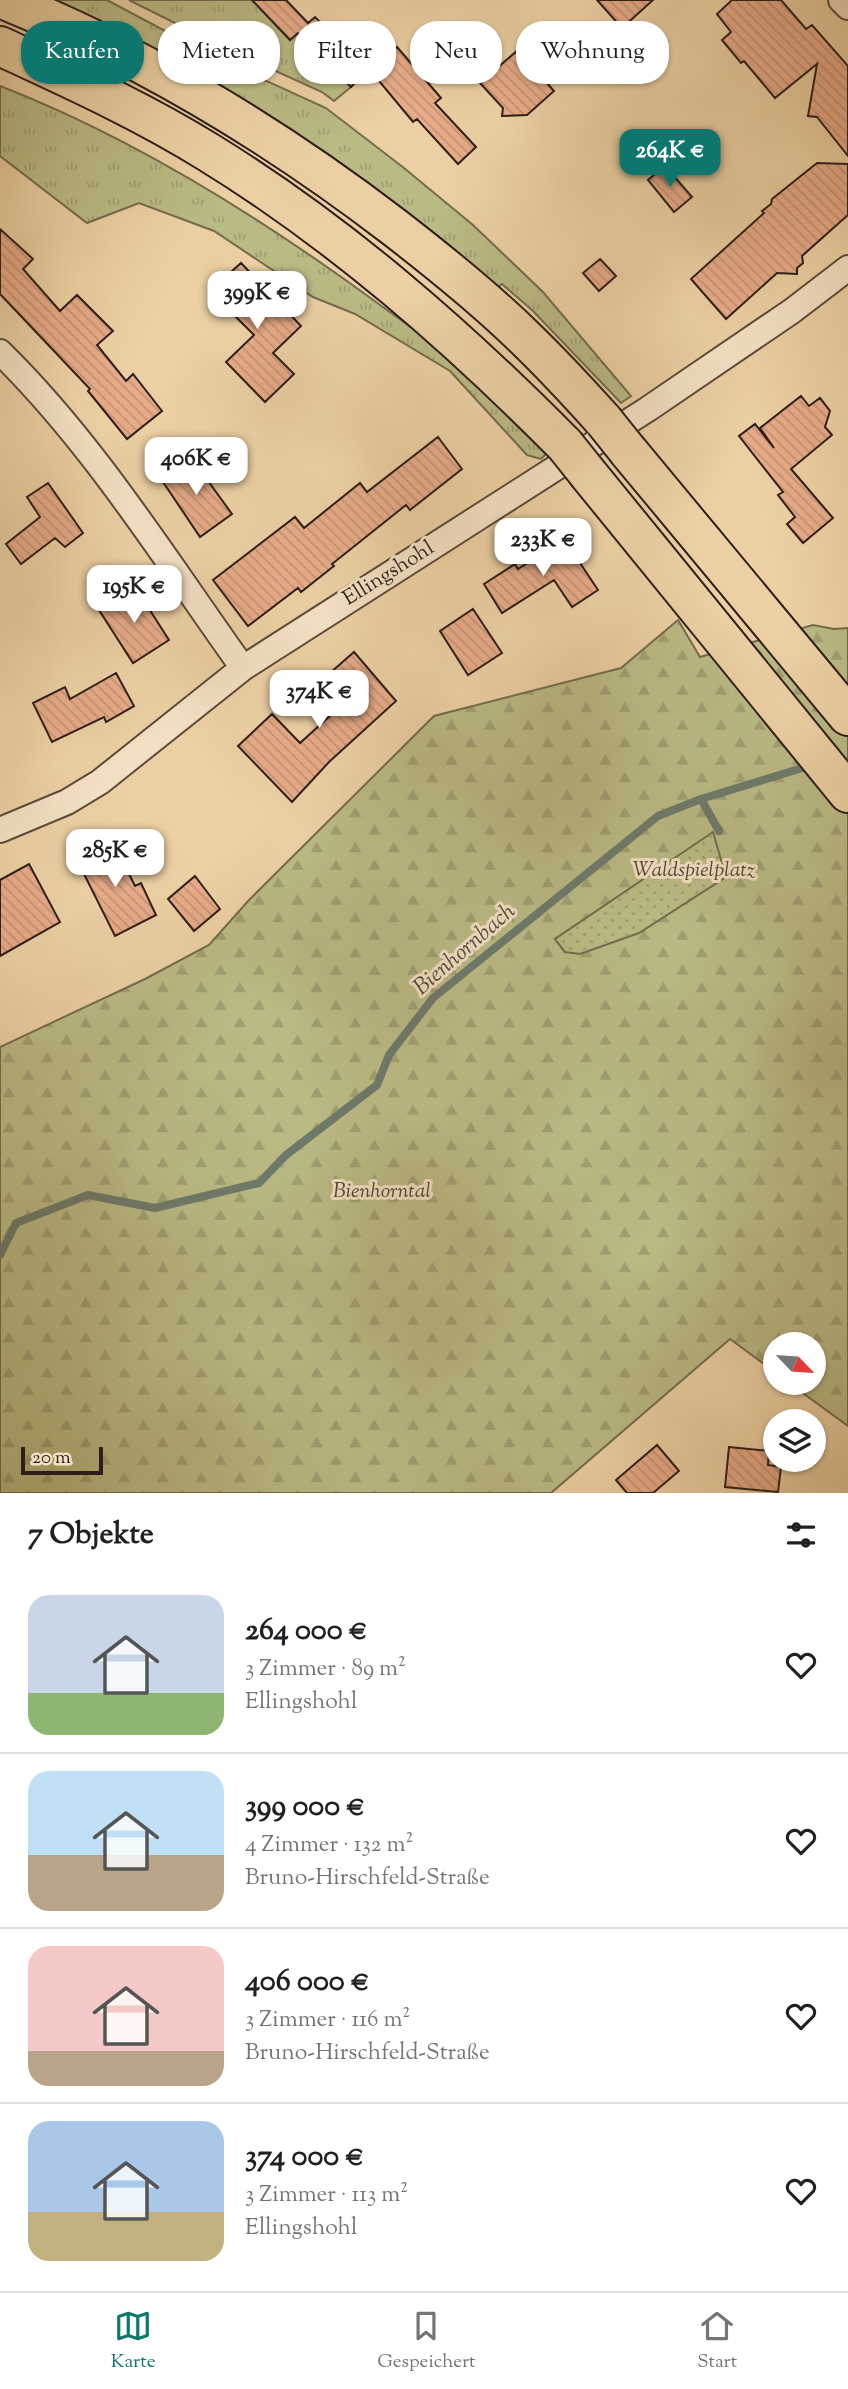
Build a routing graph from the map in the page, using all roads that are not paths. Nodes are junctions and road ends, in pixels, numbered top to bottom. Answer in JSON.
{"nodes":[{"id":1,"x":5,"y":0,"type":"edge"},
{"id":2,"x":841,"y":0,"type":"edge"},
{"id":3,"x":848,"y":7,"type":"edge"},
{"id":4,"x":0,"y":46,"type":"edge"},
{"id":5,"x":21,"y":56,"type":"edge"},
{"id":6,"x":0,"y":66,"type":"edge"},
{"id":7,"x":21,"y":69,"type":"edge"},
{"id":8,"x":81,"y":84,"type":"edge"},
{"id":9,"x":848,"y":268,"type":"edge"},
{"id":10,"x":0,"y":352,"type":"edge"},
{"id":11,"x":243,"y":668,"type":"junction"},
{"id":12,"x":848,"y":716,"type":"edge"},
{"id":13,"x":848,"y":793,"type":"edge"},
{"id":14,"x":0,"y":830,"type":"edge"}],
"edges":[{"from":1,"to":12,"type":"highway","bridge":true},
{"from":2,"to":3,"type":"street"},
{"from":4,"to":5,"type":"highway"},
{"from":6,"to":7,"type":"highway"},
{"from":8,"to":13,"type":"highway","bridge":true},
{"from":9,"to":11,"type":"street","name":"Ellingshohl"},
{"from":10,"to":11,"type":"street"},
{"from":11,"to":14,"type":"street","name":"Ellingshohl"}]}
